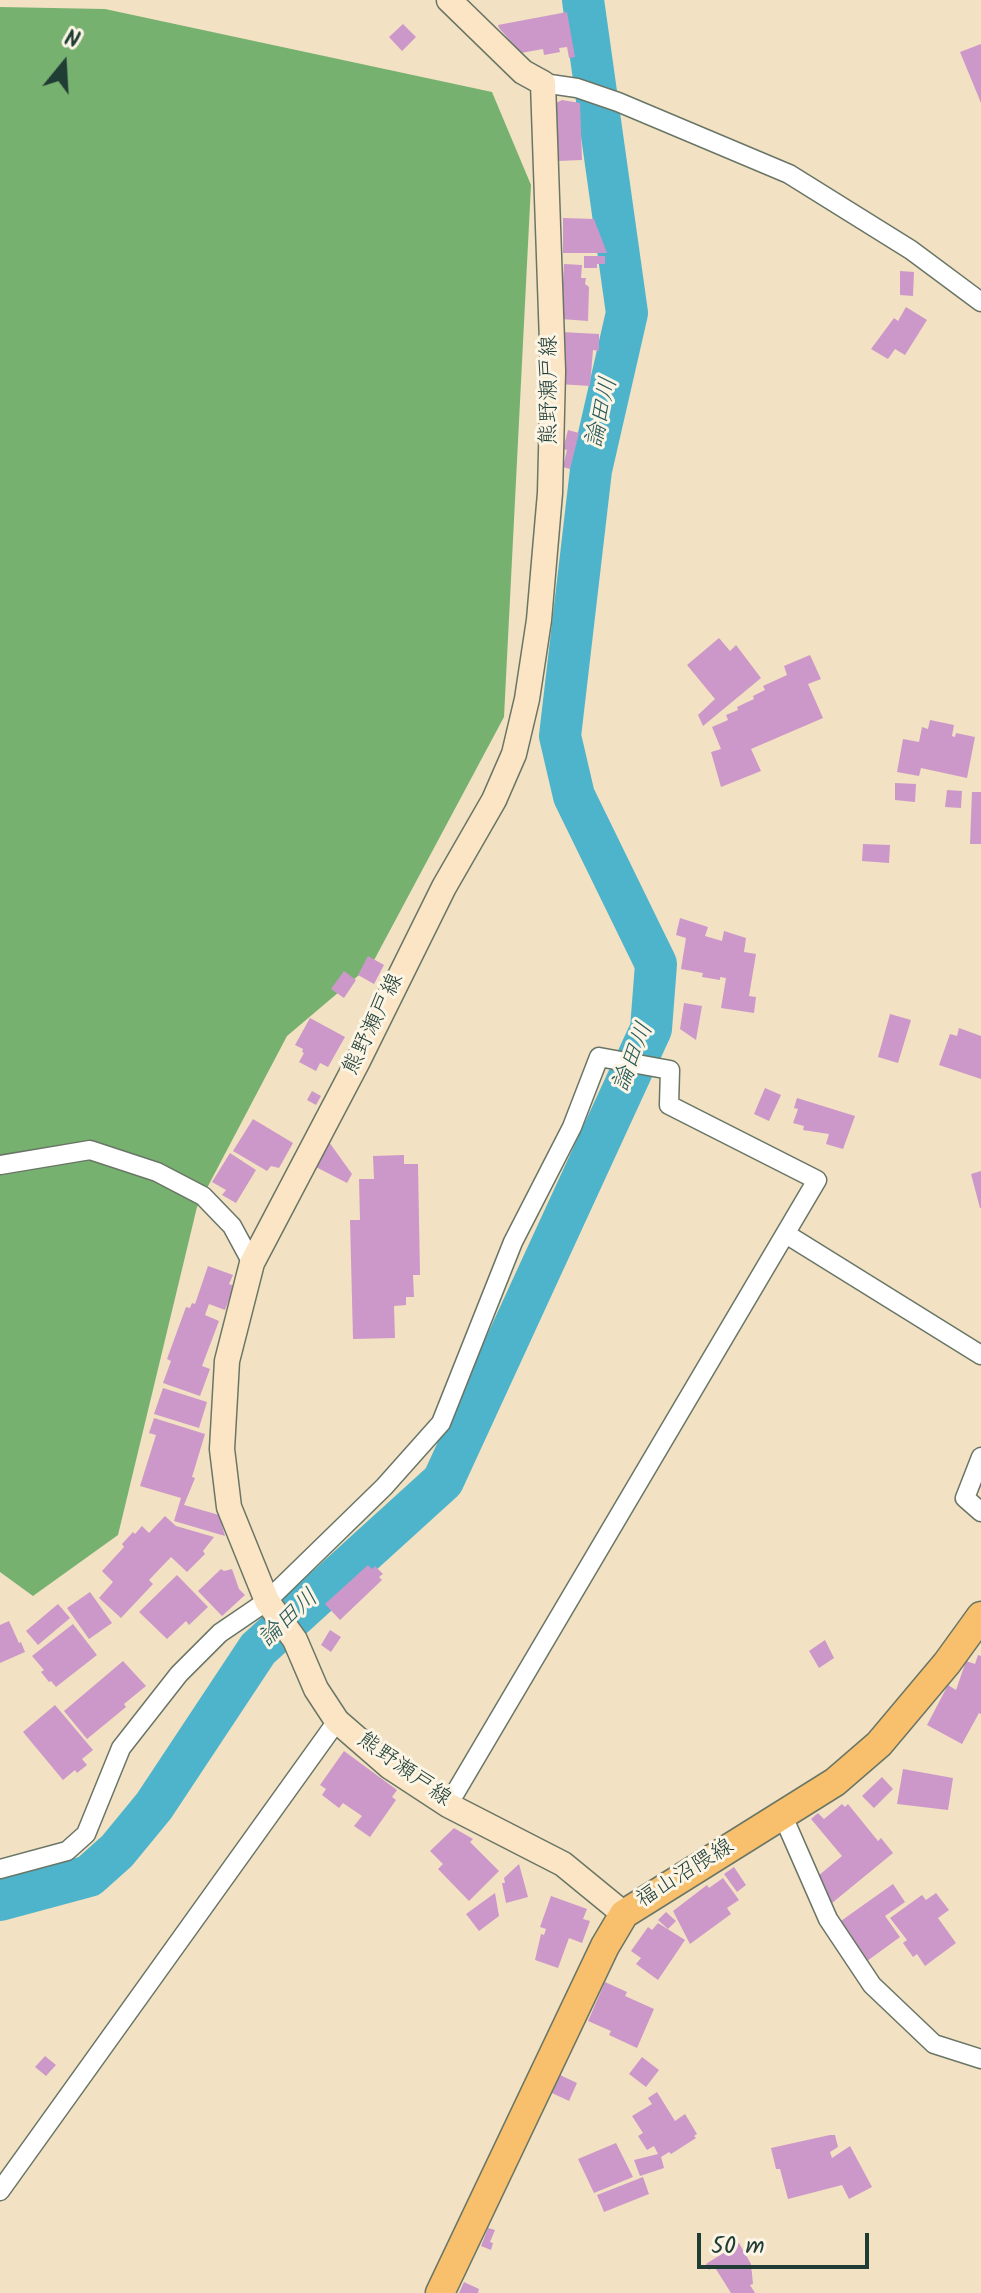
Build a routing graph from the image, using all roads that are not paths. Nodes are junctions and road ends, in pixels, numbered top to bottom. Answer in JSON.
{"nodes":[{"id":1,"x":449,"y":0,"type":"edge"},
{"id":2,"x":543,"y":83,"type":"junction"},
{"id":3,"x":981,"y":302,"type":"edge"},
{"id":4,"x":0,"y":1165,"type":"edge"},
{"id":5,"x":786,"y":1234,"type":"junction"},
{"id":6,"x":252,"y":1263,"type":"junction"},
{"id":7,"x":981,"y":1355,"type":"edge"},
{"id":8,"x":981,"y":1457,"type":"edge"},
{"id":9,"x":981,"y":1512,"type":"edge"},
{"id":10,"x":267,"y":1601,"type":"junction"},
{"id":11,"x":981,"y":1616,"type":"edge"},
{"id":12,"x":337,"y":1721,"type":"junction"},
{"id":13,"x":448,"y":1805,"type":"junction"},
{"id":14,"x":782,"y":1814,"type":"junction"},
{"id":15,"x":0,"y":1869,"type":"edge"},
{"id":16,"x":624,"y":1914,"type":"junction"},
{"id":17,"x":981,"y":2059,"type":"edge"},
{"id":18,"x":0,"y":2191,"type":"edge"},
{"id":19,"x":440,"y":2293,"type":"edge"}],
"edges":[{"from":1,"to":2,"type":"main road"},
{"from":2,"to":3,"type":"street"},
{"from":2,"to":6,"type":"main road","name":"熊野瀬戸線"},
{"from":4,"to":6,"type":"street"},
{"from":5,"to":7,"type":"street"},
{"from":5,"to":10,"type":"street"},
{"from":5,"to":13,"type":"street"},
{"from":6,"to":10,"type":"main road","name":"熊野瀬戸線"},
{"from":8,"to":9,"type":"street"},
{"from":10,"to":12,"type":"main road","name":"熊野瀬戸線"},
{"from":10,"to":15,"type":"street"},
{"from":11,"to":14,"type":"main road","name":"福山沼隈線"},
{"from":12,"to":13,"type":"main road","name":"熊野瀬戸線"},
{"from":12,"to":18,"type":"street"},
{"from":13,"to":16,"type":"main road","name":"熊野瀬戸線"},
{"from":14,"to":16,"type":"main road","name":"福山沼隈線"},
{"from":14,"to":17,"type":"street"},
{"from":16,"to":19,"type":"main road","name":"福山沼隈線"}]}
